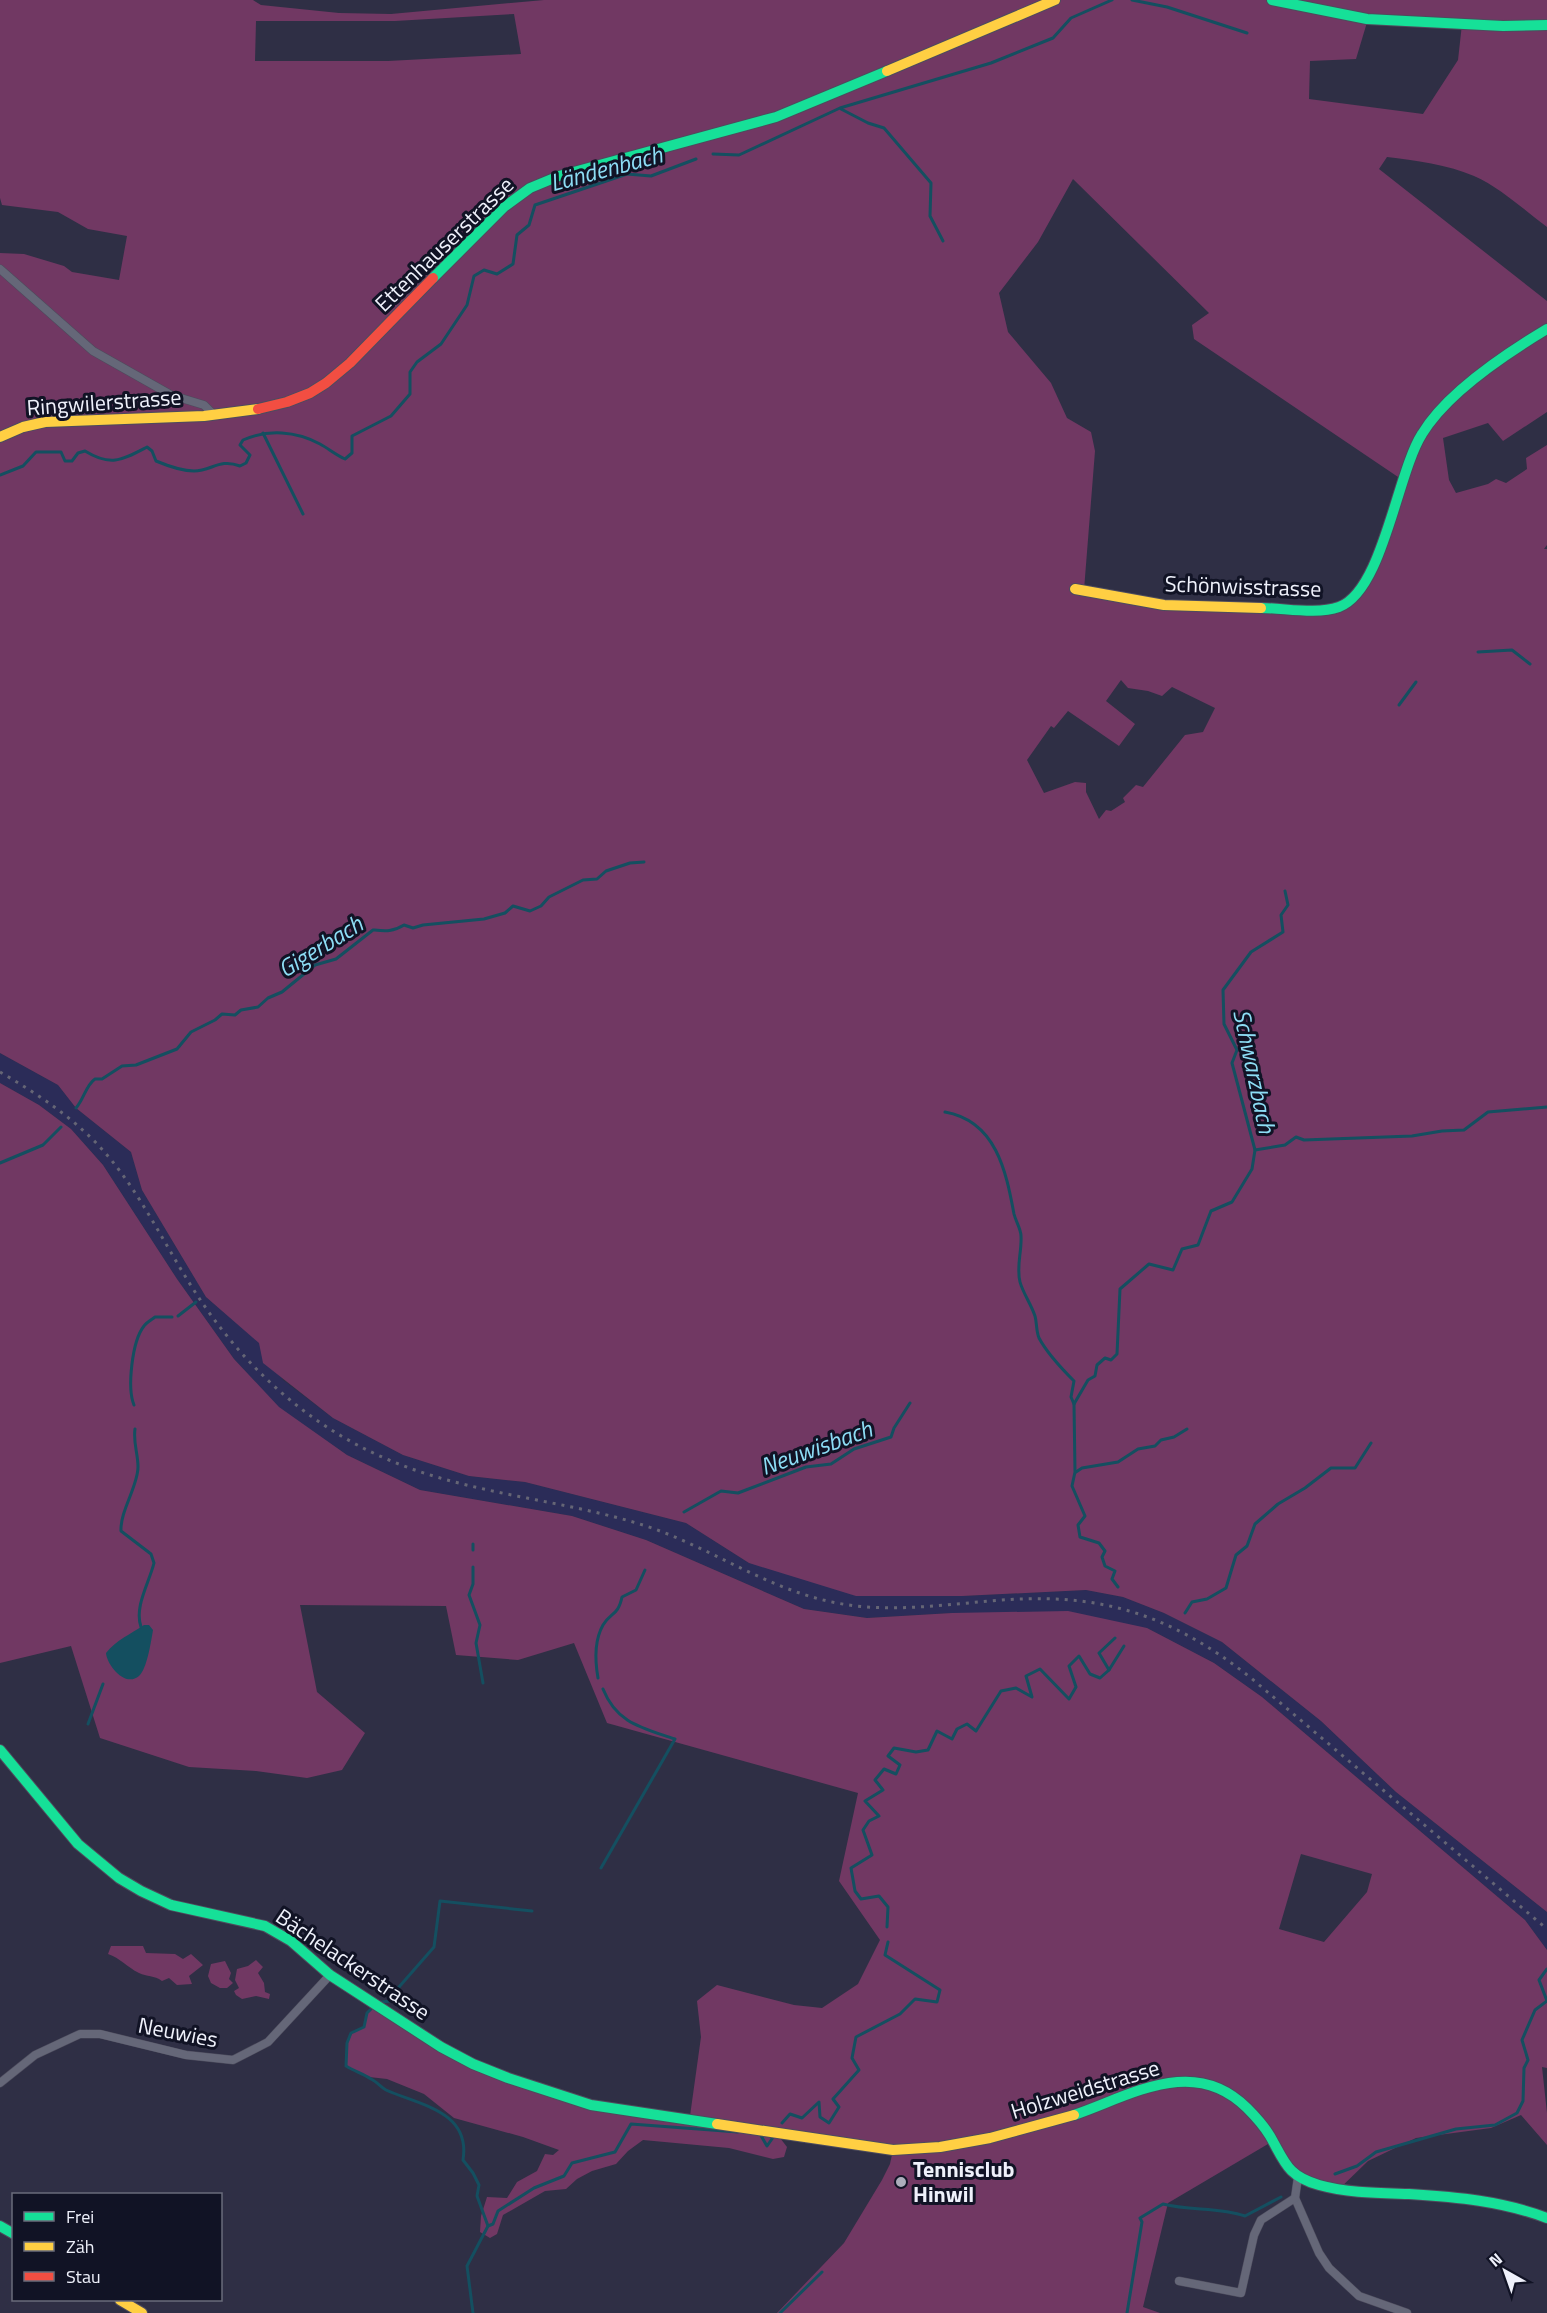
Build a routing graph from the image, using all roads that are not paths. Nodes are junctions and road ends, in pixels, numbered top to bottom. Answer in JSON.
{"nodes":[{"id":1,"x":1055,"y":0,"type":"edge"},
{"id":2,"x":1272,"y":0,"type":"edge"},
{"id":3,"x":1547,"y":25,"type":"edge"},
{"id":4,"x":0,"y":270,"type":"edge"},
{"id":5,"x":1547,"y":329,"type":"edge"},
{"id":6,"x":213,"y":414,"type":"junction"},
{"id":7,"x":0,"y":437,"type":"edge"},
{"id":8,"x":1075,"y":589,"type":"dead end"},
{"id":9,"x":0,"y":1750,"type":"edge"},
{"id":10,"x":330,"y":1975,"type":"junction"},
{"id":11,"x":0,"y":2083,"type":"edge"},
{"id":12,"x":591,"y":2105,"type":"joint"},
{"id":13,"x":1298,"y":2177,"type":"junction"},
{"id":14,"x":1295,"y":2198,"type":"junction"},
{"id":15,"x":1547,"y":2218,"type":"edge"},
{"id":16,"x":1179,"y":2281,"type":"dead end"},
{"id":17,"x":122,"y":2301,"type":"edge"},
{"id":18,"x":142,"y":2313,"type":"edge"},
{"id":19,"x":1407,"y":2313,"type":"edge"}],
"edges":[{"from":1,"to":6,"type":"street","name":"Ettenhauserstrasse"},
{"from":2,"to":3,"type":"street"},
{"from":4,"to":6,"type":"street"},
{"from":5,"to":8,"type":"street","name":"Schönwisstrasse"},
{"from":6,"to":7,"type":"street","name":"Ringwilerstrasse"},
{"from":9,"to":10,"type":"street","name":"Bächelackerstrasse"},
{"from":10,"to":11,"type":"street","name":"Neuwies"},
{"from":10,"to":12,"type":"street","name":"Bächelackerstrasse"},
{"from":12,"to":13,"type":"street","name":"Holzweidstrasse"},
{"from":13,"to":14,"type":"street"},
{"from":13,"to":15,"type":"street"},
{"from":14,"to":16,"type":"street"},
{"from":14,"to":19,"type":"street"},
{"from":17,"to":18,"type":"street"}]}
